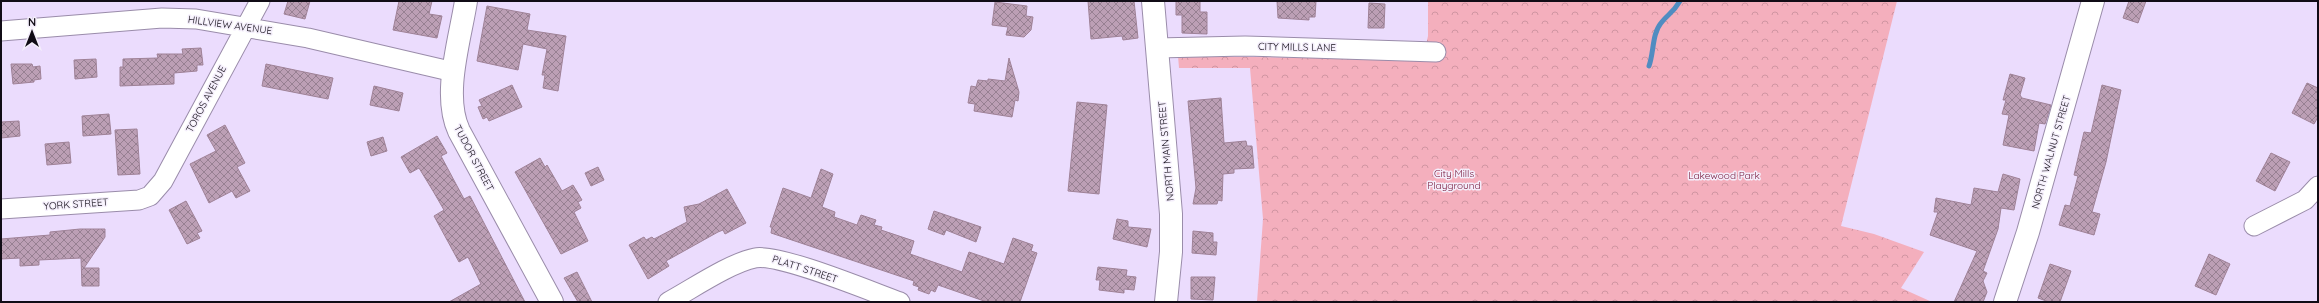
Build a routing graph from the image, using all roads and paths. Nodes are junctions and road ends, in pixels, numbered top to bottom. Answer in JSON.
{"nodes":[{"id":1,"x":260,"y":1,"type":"edge"},
{"id":2,"x":466,"y":1,"type":"edge"},
{"id":3,"x":1153,"y":1,"type":"edge"},
{"id":4,"x":2093,"y":1,"type":"edge"},
{"id":5,"x":246,"y":27,"type":"junction"},
{"id":6,"x":1,"y":30,"type":"edge"},
{"id":7,"x":1157,"y":48,"type":"junction"},
{"id":8,"x":1436,"y":52,"type":"dead end"},
{"id":9,"x":454,"y":72,"type":"junction"},
{"id":10,"x":2318,"y":189,"type":"edge"},
{"id":11,"x":150,"y":196,"type":"joint"},
{"id":12,"x":1,"y":209,"type":"edge"},
{"id":13,"x":2254,"y":226,"type":"dead end"},
{"id":14,"x":552,"y":302,"type":"edge"},
{"id":15,"x":668,"y":302,"type":"edge"},
{"id":16,"x":900,"y":302,"type":"edge"},
{"id":17,"x":1166,"y":302,"type":"edge"},
{"id":18,"x":2005,"y":302,"type":"edge"}],
"edges":[{"from":1,"to":5,"type":"street","name":"TOROS AVENUE"},
{"from":2,"to":9,"type":"street","name":"TUDOR STREET"},
{"from":3,"to":7,"type":"street","name":"NORTH MAIN STREET"},
{"from":4,"to":18,"type":"street","name":"NORTH WALNUT STREET"},
{"from":5,"to":6,"type":"street","name":"HILLVIEW AVENUE"},
{"from":5,"to":9,"type":"street","name":"HILLVIEW AVENUE"},
{"from":5,"to":11,"type":"street","name":"TOROS AVENUE"},
{"from":7,"to":8,"type":"street","name":"CITY MILLS LANE"},
{"from":7,"to":17,"type":"street","name":"NORTH MAIN STREET"},
{"from":9,"to":14,"type":"street","name":"TUDOR STREET"},
{"from":10,"to":13,"type":"street"},
{"from":11,"to":12,"type":"street","name":"YORK STREET"},
{"from":15,"to":16,"type":"street","name":"PLATT STREET"}]}
